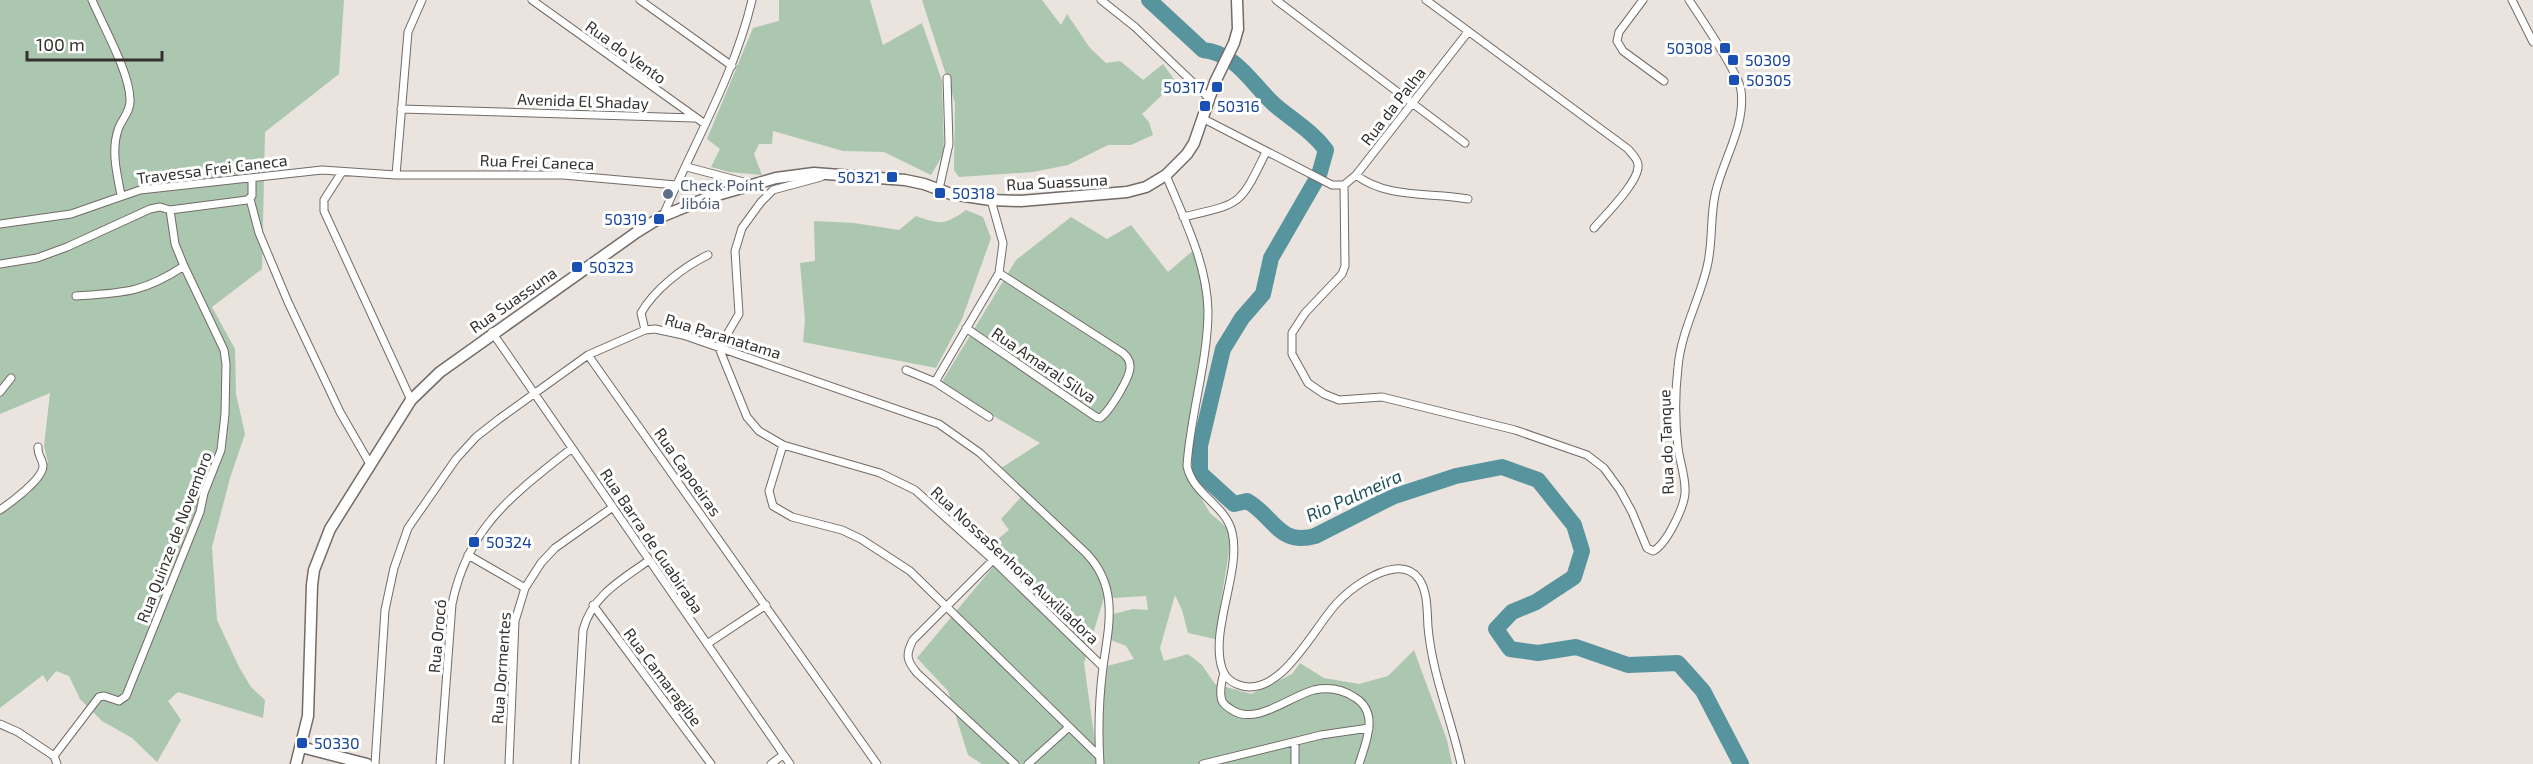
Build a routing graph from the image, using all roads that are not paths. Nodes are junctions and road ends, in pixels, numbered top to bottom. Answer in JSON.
{"nodes":[{"id":1,"x":92,"y":0,"type":"edge"},
{"id":2,"x":422,"y":0,"type":"edge"},
{"id":3,"x":532,"y":0,"type":"edge"},
{"id":4,"x":640,"y":0,"type":"edge"},
{"id":5,"x":752,"y":0,"type":"edge"},
{"id":6,"x":1101,"y":0,"type":"edge"},
{"id":7,"x":1237,"y":0,"type":"edge"},
{"id":8,"x":1276,"y":0,"type":"edge"},
{"id":9,"x":1426,"y":0,"type":"edge"},
{"id":10,"x":1643,"y":0,"type":"edge"},
{"id":11,"x":1689,"y":0,"type":"edge"},
{"id":12,"x":2512,"y":0,"type":"edge"},
{"id":13,"x":1468,"y":32,"type":"junction"},
{"id":14,"x":2533,"y":42,"type":"edge"},
{"id":15,"x":732,"y":66,"type":"junction"},
{"id":16,"x":947,"y":78,"type":"dead end"},
{"id":17,"x":1664,"y":81,"type":"dead end"},
{"id":18,"x":1209,"y":98,"type":"junction"},
{"id":19,"x":1413,"y":102,"type":"junction"},
{"id":20,"x":401,"y":109,"type":"junction"},
{"id":21,"x":694,"y":118,"type":"junction"},
{"id":22,"x":1202,"y":118,"type":"junction"},
{"id":23,"x":705,"y":124,"type":"junction"},
{"id":24,"x":1465,"y":143,"type":"dead end"},
{"id":25,"x":1266,"y":152,"type":"junction"},
{"id":26,"x":687,"y":167,"type":"junction"},
{"id":27,"x":342,"y":172,"type":"junction"},
{"id":28,"x":835,"y":173,"type":"junction"},
{"id":29,"x":396,"y":175,"type":"junction"},
{"id":30,"x":1166,"y":175,"type":"junction"},
{"id":31,"x":1356,"y":175,"type":"junction"},
{"id":32,"x":252,"y":180,"type":"junction"},
{"id":33,"x":752,"y":184,"type":"junction"},
{"id":34,"x":676,"y":185,"type":"junction"},
{"id":35,"x":1344,"y":185,"type":"junction"},
{"id":36,"x":939,"y":189,"type":"junction"},
{"id":37,"x":121,"y":195,"type":"junction"},
{"id":38,"x":250,"y":199,"type":"junction"},
{"id":39,"x":1468,"y":199,"type":"dead end"},
{"id":40,"x":991,"y":200,"type":"junction"},
{"id":41,"x":170,"y":210,"type":"junction"},
{"id":42,"x":663,"y":216,"type":"junction"},
{"id":43,"x":1183,"y":217,"type":"junction"},
{"id":44,"x":0,"y":224,"type":"edge"},
{"id":45,"x":1594,"y":228,"type":"dead end"},
{"id":46,"x":708,"y":255,"type":"dead end"},
{"id":47,"x":0,"y":264,"type":"edge"},
{"id":48,"x":184,"y":266,"type":"junction"},
{"id":49,"x":999,"y":273,"type":"junction"},
{"id":50,"x":76,"y":296,"type":"dead end"},
{"id":51,"x":966,"y":327,"type":"junction"},
{"id":52,"x":645,"y":330,"type":"junction"},
{"id":53,"x":492,"y":332,"type":"junction"},
{"id":54,"x":719,"y":348,"type":"junction"},
{"id":55,"x":588,"y":356,"type":"junction"},
{"id":56,"x":906,"y":370,"type":"dead end"},
{"id":57,"x":11,"y":378,"type":"dead end"},
{"id":58,"x":935,"y":382,"type":"junction"},
{"id":59,"x":0,"y":392,"type":"edge"},
{"id":60,"x":535,"y":393,"type":"junction"},
{"id":61,"x":411,"y":400,"type":"junction"},
{"id":62,"x":989,"y":417,"type":"dead end"},
{"id":63,"x":783,"y":445,"type":"junction"},
{"id":64,"x":38,"y":447,"type":"dead end"},
{"id":65,"x":572,"y":448,"type":"junction"},
{"id":66,"x":370,"y":464,"type":"junction"},
{"id":67,"x":613,"y":507,"type":"junction"},
{"id":68,"x":0,"y":510,"type":"edge"},
{"id":69,"x":468,"y":555,"type":"junction"},
{"id":70,"x":993,"y":560,"type":"junction"},
{"id":71,"x":648,"y":561,"type":"junction"},
{"id":72,"x":525,"y":588,"type":"junction"},
{"id":73,"x":593,"y":605,"type":"junction"},
{"id":74,"x":766,"y":605,"type":"junction"},
{"id":75,"x":948,"y":606,"type":"junction"},
{"id":76,"x":707,"y":644,"type":"junction"},
{"id":77,"x":1103,"y":667,"type":"junction"},
{"id":78,"x":1224,"y":673,"type":"junction"},
{"id":79,"x":0,"y":724,"type":"edge"},
{"id":80,"x":1069,"y":727,"type":"junction"},
{"id":81,"x":1370,"y":728,"type":"junction"},
{"id":82,"x":1295,"y":743,"type":"junction"},
{"id":83,"x":301,"y":747,"type":"junction"},
{"id":84,"x":783,"y":754,"type":"junction"},
{"id":85,"x":54,"y":756,"type":"junction"},
{"id":86,"x":1099,"y":760,"type":"edge"},
{"id":87,"x":57,"y":764,"type":"edge"},
{"id":88,"x":296,"y":764,"type":"edge"},
{"id":89,"x":367,"y":764,"type":"edge"},
{"id":90,"x":375,"y":764,"type":"edge"},
{"id":91,"x":440,"y":764,"type":"edge"},
{"id":92,"x":509,"y":764,"type":"edge"},
{"id":93,"x":575,"y":764,"type":"edge"},
{"id":94,"x":711,"y":764,"type":"edge"},
{"id":95,"x":771,"y":764,"type":"edge"},
{"id":96,"x":790,"y":764,"type":"edge"},
{"id":97,"x":877,"y":764,"type":"edge"},
{"id":98,"x":1015,"y":764,"type":"edge"},
{"id":99,"x":1028,"y":764,"type":"edge"},
{"id":100,"x":1203,"y":764,"type":"edge"},
{"id":101,"x":1295,"y":764,"type":"edge"},
{"id":102,"x":1359,"y":764,"type":"edge"},
{"id":103,"x":1461,"y":764,"type":"edge"}],
"edges":[{"from":1,"to":37,"type":"street"},
{"from":2,"to":20,"type":"street"},
{"from":3,"to":21,"type":"street","name":"Rua do Vento"},
{"from":4,"to":15,"type":"street"},
{"from":5,"to":15,"type":"street"},
{"from":6,"to":18,"type":"street"},
{"from":7,"to":18,"type":"street","name":"Rua Suassuna"},
{"from":8,"to":19,"type":"street"},
{"from":9,"to":13,"type":"street"},
{"from":10,"to":17,"type":"street"},
{"from":11,"to":35,"type":"street","name":"Rua do Tanque"},
{"from":12,"to":14,"type":"street"},
{"from":13,"to":19,"type":"street","name":"Rua da Palha"},
{"from":13,"to":45,"type":"street"},
{"from":15,"to":23,"type":"street"},
{"from":16,"to":36,"type":"street"},
{"from":18,"to":22,"type":"street","name":"Rua Suassuna"},
{"from":19,"to":24,"type":"street"},
{"from":19,"to":31,"type":"street","name":"Rua da Palha"},
{"from":20,"to":21,"type":"street","name":"Avenida El Shaday"},
{"from":20,"to":29,"type":"street"},
{"from":21,"to":23,"type":"street","name":"Rua do Vento"},
{"from":22,"to":25,"type":"street"},
{"from":22,"to":30,"type":"street","name":"Rua Suassuna"},
{"from":23,"to":26,"type":"street"},
{"from":25,"to":35,"type":"street"},
{"from":25,"to":43,"type":"street"},
{"from":26,"to":33,"type":"street"},
{"from":26,"to":34,"type":"street"},
{"from":27,"to":29,"type":"street","name":"Travessa Frei Caneca"},
{"from":27,"to":32,"type":"street","name":"Travessa Frei Caneca"},
{"from":27,"to":61,"type":"street"},
{"from":28,"to":33,"type":"street","name":"Rua Suassuna"},
{"from":28,"to":36,"type":"street","name":"Rua Suassuna"},
{"from":28,"to":54,"type":"street"},
{"from":29,"to":34,"type":"street","name":"Rua Frei Caneca"},
{"from":30,"to":40,"type":"street","name":"Rua Suassuna"},
{"from":30,"to":43,"type":"street"},
{"from":31,"to":35,"type":"street","name":"Rua da Palha"},
{"from":31,"to":39,"type":"street"},
{"from":32,"to":37,"type":"street","name":"Travessa Frei Caneca"},
{"from":32,"to":38,"type":"street"},
{"from":33,"to":42,"type":"street","name":"Rua Suassuna"},
{"from":34,"to":42,"type":"street"},
{"from":36,"to":40,"type":"street","name":"Rua Suassuna"},
{"from":37,"to":44,"type":"street","name":"Travessa Frei Caneca"},
{"from":38,"to":41,"type":"street"},
{"from":38,"to":66,"type":"street"},
{"from":40,"to":49,"type":"street"},
{"from":41,"to":47,"type":"street"},
{"from":41,"to":48,"type":"street","name":"Rua Quinze de Novembro"},
{"from":42,"to":53,"type":"street","name":"Rua Suassuna"},
{"from":43,"to":78,"type":"street"},
{"from":46,"to":52,"type":"street"},
{"from":48,"to":50,"type":"street"},
{"from":48,"to":85,"type":"street","name":"Rua Quinze de Novembro"},
{"from":49,"to":51,"type":"street"},
{"from":49,"to":51,"type":"street","name":"Rua Amaral Silva"},
{"from":51,"to":58,"type":"street"},
{"from":52,"to":54,"type":"street","name":"Rua Paranatama"},
{"from":52,"to":55,"type":"street","name":"Rua Paranatama"},
{"from":53,"to":60,"type":"street","name":"Rua Barra de Guabiraba"},
{"from":53,"to":61,"type":"street","name":"Rua Suassuna"},
{"from":54,"to":63,"type":"street","name":"Rua NossaSenhora Auxiliadora"},
{"from":54,"to":77,"type":"street","name":"Rua Paranatama"},
{"from":55,"to":60,"type":"street","name":"Rua Paranatama"},
{"from":55,"to":74,"type":"street","name":"Rua Capoeiras"},
{"from":56,"to":58,"type":"street"},
{"from":57,"to":59,"type":"street"},
{"from":58,"to":62,"type":"street"},
{"from":60,"to":65,"type":"street","name":"Rua Barra de Guabiraba"},
{"from":60,"to":90,"type":"street","name":"Rua Paranatama"},
{"from":61,"to":66,"type":"street","name":"Rua Suassuna"},
{"from":63,"to":70,"type":"street","name":"Rua NossaSenhora Auxiliadora"},
{"from":63,"to":75,"type":"street"},
{"from":64,"to":68,"type":"street"},
{"from":65,"to":67,"type":"street","name":"Rua Barra de Guabiraba"},
{"from":65,"to":69,"type":"street","name":"Rua Orocó"},
{"from":66,"to":83,"type":"street","name":"Rua Suassuna"},
{"from":67,"to":71,"type":"street","name":"Rua Barra de Guabiraba"},
{"from":67,"to":72,"type":"street","name":"Rua Dormentes"},
{"from":69,"to":72,"type":"street"},
{"from":69,"to":91,"type":"street","name":"Rua Orocó"},
{"from":70,"to":75,"type":"street"},
{"from":70,"to":77,"type":"street","name":"Rua NossaSenhora Auxiliadora"},
{"from":71,"to":73,"type":"street"},
{"from":71,"to":76,"type":"street","name":"Rua Barra de Guabiraba"},
{"from":72,"to":92,"type":"street","name":"Rua Dormentes"},
{"from":73,"to":93,"type":"street"},
{"from":73,"to":94,"type":"street","name":"Rua Camaragibe"},
{"from":74,"to":76,"type":"street"},
{"from":74,"to":97,"type":"street","name":"Rua Capoeiras"},
{"from":75,"to":80,"type":"street"},
{"from":75,"to":98,"type":"street"},
{"from":76,"to":84,"type":"street","name":"Rua Barra de Guabiraba"},
{"from":77,"to":86,"type":"street"},
{"from":78,"to":81,"type":"street"},
{"from":78,"to":103,"type":"street"},
{"from":79,"to":85,"type":"street"},
{"from":80,"to":86,"type":"street"},
{"from":80,"to":99,"type":"street"},
{"from":81,"to":82,"type":"street"},
{"from":81,"to":102,"type":"street"},
{"from":82,"to":100,"type":"street"},
{"from":82,"to":101,"type":"street"},
{"from":83,"to":88,"type":"street","name":"Rua Suassuna"},
{"from":83,"to":89,"type":"street"},
{"from":84,"to":95,"type":"street"},
{"from":84,"to":96,"type":"street","name":"Rua Barra de Guabiraba"},
{"from":85,"to":87,"type":"street"}]}
